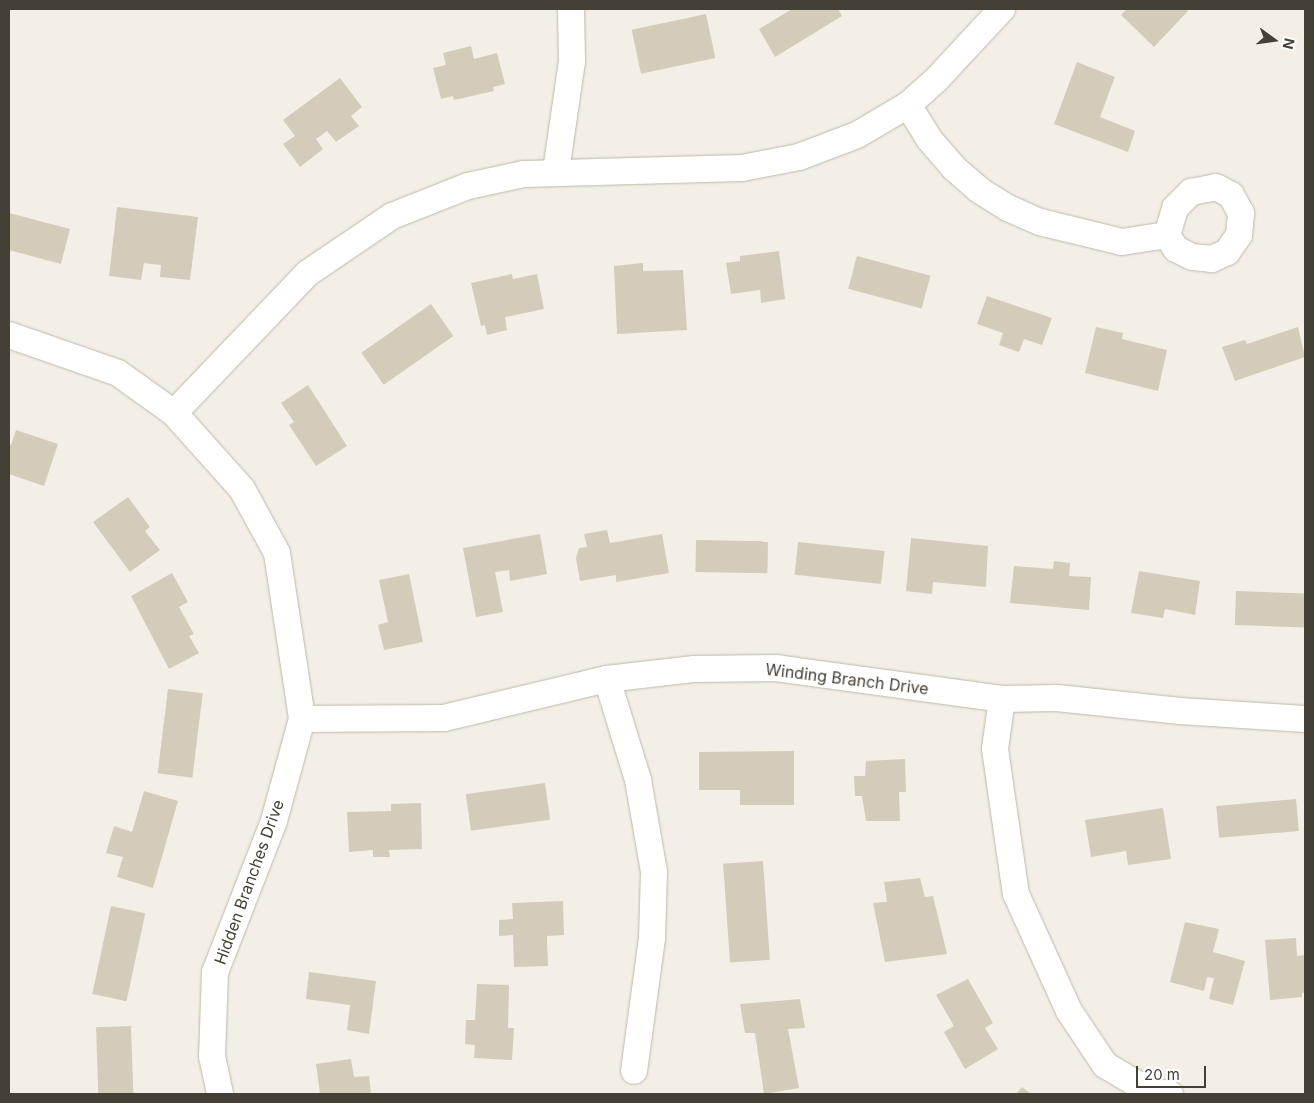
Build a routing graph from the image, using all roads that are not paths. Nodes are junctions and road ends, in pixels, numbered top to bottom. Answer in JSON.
{"nodes":[{"id":1,"x":572,"y":9,"type":"edge"},
{"id":2,"x":1002,"y":9,"type":"edge"},
{"id":3,"x":908,"y":105,"type":"junction"},
{"id":4,"x":556,"y":171,"type":"junction"},
{"id":5,"x":1167,"y":235,"type":"dead end"},
{"id":6,"x":9,"y":336,"type":"edge"},
{"id":7,"x":174,"y":413,"type":"junction"},
{"id":8,"x":607,"y":679,"type":"junction"},
{"id":9,"x":1002,"y":699,"type":"junction"},
{"id":10,"x":302,"y":719,"type":"junction"},
{"id":11,"x":1305,"y":719,"type":"edge"},
{"id":12,"x":634,"y":1070,"type":"dead end"},
{"id":13,"x":220,"y":1094,"type":"edge"},
{"id":14,"x":1170,"y":1094,"type":"edge"}],
"edges":[{"from":1,"to":4,"type":"street"},
{"from":2,"to":3,"type":"street"},
{"from":3,"to":4,"type":"street"},
{"from":3,"to":5,"type":"street"},
{"from":4,"to":7,"type":"street"},
{"from":6,"to":7,"type":"street","name":"Hidden Branches Drive"},
{"from":7,"to":10,"type":"street","name":"Hidden Branches Drive"},
{"from":8,"to":9,"type":"street","name":"Winding Branch Drive"},
{"from":8,"to":10,"type":"street","name":"Winding Branch Drive"},
{"from":8,"to":12,"type":"street"},
{"from":9,"to":11,"type":"street","name":"Winding Branch Drive"},
{"from":9,"to":14,"type":"street"},
{"from":10,"to":13,"type":"street","name":"Hidden Branches Drive"}]}
